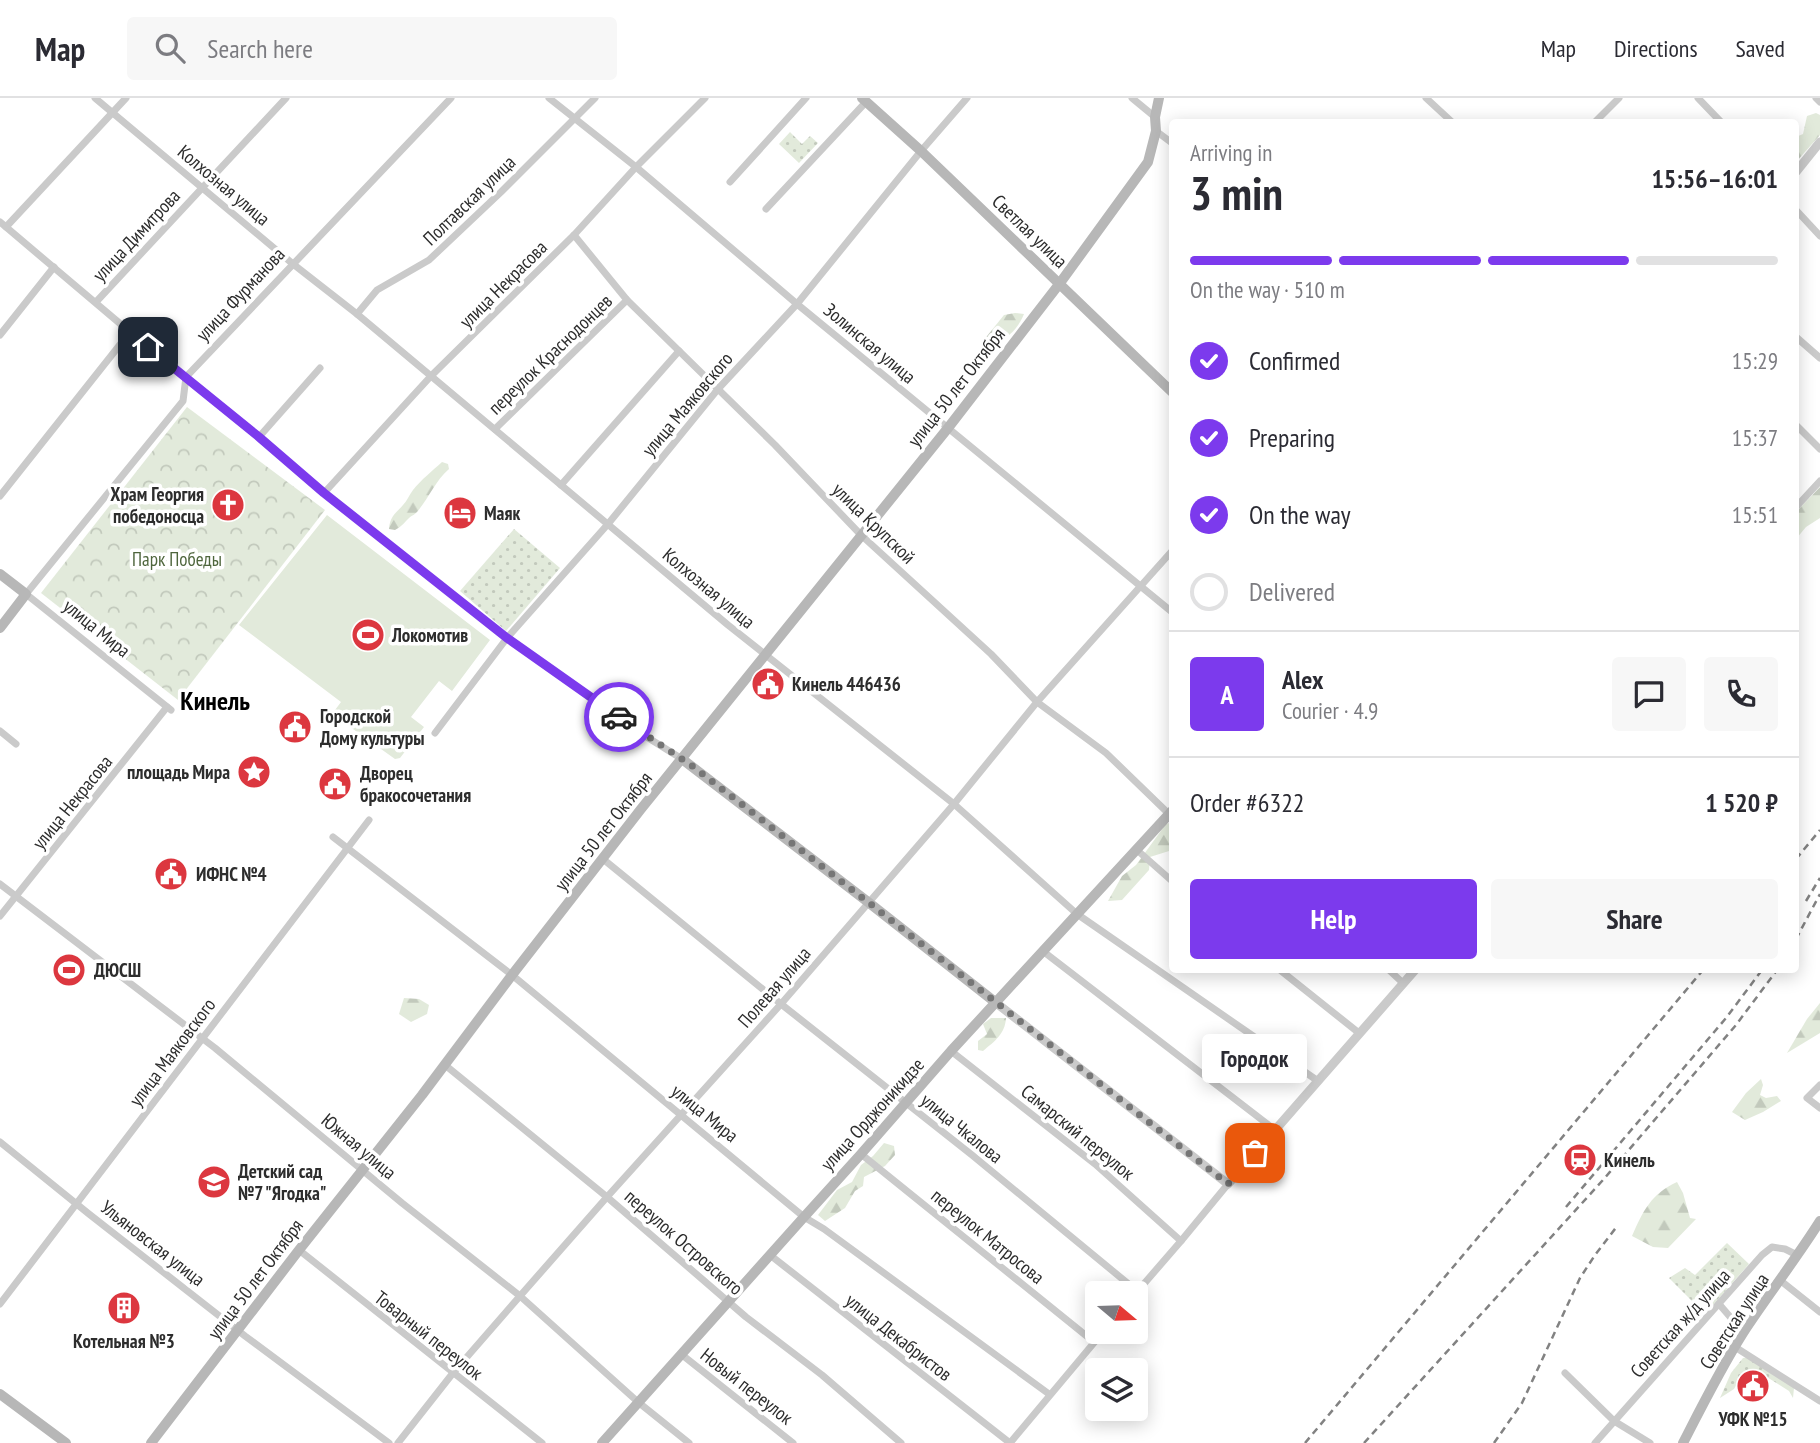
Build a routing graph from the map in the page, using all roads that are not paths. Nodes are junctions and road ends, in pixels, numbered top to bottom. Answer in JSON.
{"nodes":[{"id":1,"x":95,"y":98,"type":"edge"},
{"id":2,"x":126,"y":98,"type":"edge"},
{"id":3,"x":286,"y":98,"type":"edge"},
{"id":4,"x":450,"y":98,"type":"edge"},
{"id":5,"x":549,"y":98,"type":"edge"},
{"id":6,"x":595,"y":98,"type":"edge"},
{"id":7,"x":705,"y":98,"type":"edge"},
{"id":8,"x":806,"y":98,"type":"edge"},
{"id":9,"x":967,"y":98,"type":"edge"},
{"id":10,"x":1132,"y":98,"type":"edge"},
{"id":11,"x":1159,"y":98,"type":"edge"},
{"id":12,"x":1426,"y":98,"type":"edge"},
{"id":13,"x":1619,"y":98,"type":"edge"},
{"id":14,"x":1698,"y":98,"type":"edge"},
{"id":15,"x":1816,"y":98,"type":"edge"},
{"id":16,"x":864,"y":100,"type":"edge"},
{"id":17,"x":1820,"y":102,"type":"edge"},
{"id":18,"x":113,"y":112,"type":"junction"},
{"id":19,"x":1155,"y":117,"type":"junction"},
{"id":20,"x":575,"y":119,"type":"junction"},
{"id":21,"x":1449,"y":119,"type":"edge"},
{"id":22,"x":1598,"y":119,"type":"edge"},
{"id":23,"x":1718,"y":119,"type":"edge"},
{"id":24,"x":1156,"y":131,"type":"junction"},
{"id":25,"x":1169,"y":141,"type":"edge"},
{"id":26,"x":1820,"y":142,"type":"edge"},
{"id":27,"x":921,"y":151,"type":"junction"},
{"id":28,"x":636,"y":167,"type":"junction"},
{"id":29,"x":1799,"y":168,"type":"edge"},
{"id":30,"x":730,"y":182,"type":"dead end"},
{"id":31,"x":202,"y":187,"type":"junction"},
{"id":32,"x":766,"y":209,"type":"dead end"},
{"id":33,"x":1799,"y":213,"type":"edge"},
{"id":34,"x":3,"y":224,"type":"edge"},
{"id":35,"x":573,"y":235,"type":"junction"},
{"id":36,"x":1820,"y":236,"type":"edge"},
{"id":37,"x":293,"y":264,"type":"junction"},
{"id":38,"x":54,"y":267,"type":"junction"},
{"id":39,"x":1060,"y":283,"type":"junction"},
{"id":40,"x":627,"y":300,"type":"junction"},
{"id":41,"x":96,"y":302,"type":"junction"},
{"id":42,"x":797,"y":304,"type":"junction"},
{"id":43,"x":357,"y":314,"type":"junction"},
{"id":44,"x":130,"y":332,"type":"junction"},
{"id":45,"x":0,"y":335,"type":"edge"},
{"id":46,"x":1799,"y":340,"type":"edge"},
{"id":47,"x":680,"y":351,"type":"junction"},
{"id":48,"x":1820,"y":358,"type":"edge"},
{"id":49,"x":320,"y":368,"type":"dead end"},
{"id":50,"x":431,"y":376,"type":"junction"},
{"id":51,"x":186,"y":377,"type":"junction"},
{"id":52,"x":718,"y":389,"type":"junction"},
{"id":53,"x":1169,"y":389,"type":"edge"},
{"id":54,"x":948,"y":428,"type":"junction"},
{"id":55,"x":1799,"y":428,"type":"edge"},
{"id":56,"x":495,"y":429,"type":"junction"},
{"id":57,"x":259,"y":437,"type":"junction"},
{"id":58,"x":1820,"y":449,"type":"edge"},
{"id":59,"x":1820,"y":481,"type":"edge"},
{"id":60,"x":561,"y":485,"type":"junction"},
{"id":61,"x":324,"y":493,"type":"junction"},
{"id":62,"x":0,"y":496,"type":"edge"},
{"id":63,"x":1799,"y":503,"type":"edge"},
{"id":64,"x":608,"y":524,"type":"junction"},
{"id":65,"x":861,"y":535,"type":"junction"},
{"id":66,"x":1169,"y":554,"type":"edge"},
{"id":67,"x":0,"y":574,"type":"edge"},
{"id":68,"x":1141,"y":586,"type":"junction"},
{"id":69,"x":26,"y":594,"type":"junction"},
{"id":70,"x":1169,"y":609,"type":"edge"},
{"id":71,"x":0,"y":628,"type":"edge"},
{"id":72,"x":507,"y":638,"type":"junction"},
{"id":73,"x":765,"y":654,"type":"junction"},
{"id":74,"x":1037,"y":702,"type":"junction"},
{"id":75,"x":169,"y":708,"type":"joint"},
{"id":76,"x":0,"y":731,"type":"edge"},
{"id":77,"x":435,"y":733,"type":"dead end"},
{"id":78,"x":16,"y":744,"type":"dead end"},
{"id":79,"x":682,"y":759,"type":"junction"},
{"id":80,"x":954,"y":804,"type":"junction"},
{"id":81,"x":1169,"y":811,"type":"edge"},
{"id":82,"x":1169,"y":815,"type":"edge"},
{"id":83,"x":369,"y":820,"type":"dead end"},
{"id":84,"x":333,"y":837,"type":"dead end"},
{"id":85,"x":347,"y":849,"type":"junction"},
{"id":86,"x":1137,"y":850,"type":"junction"},
{"id":87,"x":603,"y":859,"type":"junction"},
{"id":88,"x":1169,"y":878,"type":"edge"},
{"id":89,"x":0,"y":884,"type":"edge"},
{"id":90,"x":16,"y":896,"type":"junction"},
{"id":91,"x":868,"y":902,"type":"junction"},
{"id":92,"x":1077,"y":914,"type":"junction"},
{"id":93,"x":0,"y":916,"type":"edge"},
{"id":94,"x":1044,"y":951,"type":"junction"},
{"id":95,"x":1284,"y":973,"type":"edge"},
{"id":96,"x":1392,"y":973,"type":"edge"},
{"id":97,"x":1412,"y":973,"type":"edge"},
{"id":98,"x":512,"y":975,"type":"junction"},
{"id":99,"x":1403,"y":983,"type":"junction"},
{"id":100,"x":995,"y":1002,"type":"junction"},
{"id":101,"x":781,"y":1004,"type":"junction"},
{"id":102,"x":1359,"y":1033,"type":"junction"},
{"id":103,"x":203,"y":1039,"type":"junction"},
{"id":104,"x":951,"y":1051,"type":"junction"},
{"id":105,"x":445,"y":1066,"type":"junction"},
{"id":106,"x":1318,"y":1081,"type":"junction"},
{"id":107,"x":1818,"y":1087,"type":"edge"},
{"id":108,"x":906,"y":1103,"type":"junction"},
{"id":109,"x":1820,"y":1108,"type":"edge"},
{"id":110,"x":681,"y":1116,"type":"junction"},
{"id":111,"x":1275,"y":1130,"type":"junction"},
{"id":112,"x":0,"y":1142,"type":"edge"},
{"id":113,"x":861,"y":1154,"type":"junction"},
{"id":114,"x":363,"y":1169,"type":"junction"},
{"id":115,"x":1228,"y":1184,"type":"junction"},
{"id":116,"x":607,"y":1196,"type":"junction"},
{"id":117,"x":76,"y":1204,"type":"junction"},
{"id":118,"x":804,"y":1217,"type":"junction"},
{"id":119,"x":1819,"y":1227,"type":"edge"},
{"id":120,"x":1181,"y":1241,"type":"junction"},
{"id":121,"x":299,"y":1250,"type":"junction"},
{"id":122,"x":770,"y":1255,"type":"junction"},
{"id":123,"x":1797,"y":1255,"type":"junction"},
{"id":124,"x":1123,"y":1281,"type":"edge"},
{"id":125,"x":1146,"y":1281,"type":"edge"},
{"id":126,"x":1781,"y":1281,"type":"junction"},
{"id":127,"x":520,"y":1296,"type":"junction"},
{"id":128,"x":729,"y":1301,"type":"junction"},
{"id":129,"x":0,"y":1304,"type":"edge"},
{"id":130,"x":1719,"y":1304,"type":"junction"},
{"id":131,"x":1820,"y":1312,"type":"edge"},
{"id":132,"x":238,"y":1329,"type":"junction"},
{"id":133,"x":1744,"y":1333,"type":"junction"},
{"id":134,"x":1085,"y":1335,"type":"edge"},
{"id":135,"x":1092,"y":1344,"type":"edge"},
{"id":136,"x":1735,"y":1347,"type":"junction"},
{"id":137,"x":681,"y":1354,"type":"junction"},
{"id":138,"x":453,"y":1373,"type":"junction"},
{"id":139,"x":1565,"y":1373,"type":"dead end"},
{"id":140,"x":0,"y":1394,"type":"edge"},
{"id":141,"x":1049,"y":1394,"type":"junction"},
{"id":142,"x":1820,"y":1401,"type":"edge"},
{"id":143,"x":638,"y":1402,"type":"junction"},
{"id":144,"x":1614,"y":1421,"type":"junction"},
{"id":145,"x":66,"y":1443,"type":"edge"},
{"id":146,"x":151,"y":1443,"type":"edge"},
{"id":147,"x":389,"y":1443,"type":"edge"},
{"id":148,"x":398,"y":1443,"type":"edge"},
{"id":149,"x":541,"y":1443,"type":"edge"},
{"id":150,"x":602,"y":1443,"type":"edge"},
{"id":151,"x":689,"y":1443,"type":"edge"},
{"id":152,"x":793,"y":1443,"type":"edge"},
{"id":153,"x":901,"y":1443,"type":"edge"},
{"id":154,"x":1010,"y":1443,"type":"edge"},
{"id":155,"x":1595,"y":1443,"type":"edge"},
{"id":156,"x":1650,"y":1443,"type":"edge"},
{"id":157,"x":1683,"y":1443,"type":"edge"}],
"edges":[{"from":1,"to":18,"type":"street","name":"Колхозная улица"},
{"from":2,"to":18,"type":"street"},
{"from":3,"to":31,"type":"street","name":"улица Димитрова"},
{"from":4,"to":37,"type":"street","name":"улица Фурманова"},
{"from":5,"to":20,"type":"street","name":"Золинская улица"},
{"from":6,"to":20,"type":"street","name":"Полтавская улица"},
{"from":7,"to":28,"type":"street","name":"улица Некрасова"},
{"from":8,"to":30,"type":"street"},
{"from":9,"to":27,"type":"street","name":"улица Маяковского"},
{"from":10,"to":19,"type":"street"},
{"from":11,"to":19,"type":"main road","name":"улица 50 лет Октября"},
{"from":12,"to":21,"type":"street"},
{"from":13,"to":22,"type":"street"},
{"from":14,"to":23,"type":"street"},
{"from":15,"to":17,"type":"street"},
{"from":16,"to":27,"type":"main road","name":"Светлая улица"},
{"from":16,"to":32,"type":"street"},
{"from":18,"to":31,"type":"street","name":"Колхозная улица"},
{"from":18,"to":34,"type":"street"},
{"from":19,"to":24,"type":"main road","name":"улица 50 лет Октября"},
{"from":20,"to":28,"type":"street","name":"Золинская улица"},
{"from":20,"to":43,"type":"street","name":"Полтавская улица"},
{"from":24,"to":25,"type":"street"},
{"from":24,"to":39,"type":"main road","name":"улица 50 лет Октября"},
{"from":26,"to":29,"type":"street"},
{"from":27,"to":39,"type":"main road","name":"Светлая улица"},
{"from":27,"to":42,"type":"street","name":"улица Маяковского"},
{"from":28,"to":35,"type":"street","name":"улица Некрасова"},
{"from":28,"to":42,"type":"street","name":"Золинская улица"},
{"from":31,"to":37,"type":"street","name":"Колхозная улица"},
{"from":31,"to":41,"type":"street","name":"улица Димитрова"},
{"from":33,"to":36,"type":"street"},
{"from":34,"to":38,"type":"street"},
{"from":35,"to":40,"type":"street","name":"улица Крупской"},
{"from":35,"to":50,"type":"street","name":"улица Некрасова"},
{"from":37,"to":43,"type":"street","name":"Колхозная улица"},
{"from":37,"to":51,"type":"street","name":"улица Фурманова"},
{"from":38,"to":41,"type":"street"},
{"from":38,"to":45,"type":"street"},
{"from":39,"to":53,"type":"main road","name":"Светлая улица"},
{"from":39,"to":54,"type":"main road","name":"улица 50 лет Октября"},
{"from":40,"to":47,"type":"street","name":"улица Крупской"},
{"from":40,"to":56,"type":"street","name":"переулок Краснодонцев"},
{"from":41,"to":44,"type":"street"},
{"from":42,"to":52,"type":"street","name":"улица Маяковского"},
{"from":42,"to":54,"type":"street","name":"Золинская улица"},
{"from":43,"to":50,"type":"street","name":"Колхозная улица"},
{"from":44,"to":51,"type":"street"},
{"from":44,"to":62,"type":"street"},
{"from":46,"to":48,"type":"street"},
{"from":47,"to":52,"type":"street","name":"улица Крупской"},
{"from":47,"to":60,"type":"street"},
{"from":49,"to":57,"type":"street"},
{"from":50,"to":56,"type":"street","name":"Колхозная улица"},
{"from":50,"to":61,"type":"street","name":"улица Некрасова"},
{"from":51,"to":57,"type":"street"},
{"from":51,"to":69,"type":"street","name":"улица Фурманова"},
{"from":52,"to":64,"type":"street","name":"улица Маяковского"},
{"from":52,"to":65,"type":"street","name":"улица Крупской"},
{"from":54,"to":65,"type":"main road","name":"улица 50 лет Октября"},
{"from":54,"to":68,"type":"street","name":"Золинская улица"},
{"from":55,"to":58,"type":"street"},
{"from":56,"to":60,"type":"street","name":"Колхозная улица"},
{"from":57,"to":61,"type":"street"},
{"from":59,"to":63,"type":"street"},
{"from":60,"to":64,"type":"street","name":"Колхозная улица"},
{"from":61,"to":72,"type":"street"},
{"from":64,"to":72,"type":"street","name":"улица Маяковского"},
{"from":64,"to":73,"type":"street","name":"Колхозная улица"},
{"from":65,"to":73,"type":"main road","name":"улица 50 лет Октября"},
{"from":65,"to":74,"type":"street","name":"улица Крупской"},
{"from":66,"to":68,"type":"street","name":"Полевая улица"},
{"from":67,"to":69,"type":"main road","name":"улица Мира"},
{"from":68,"to":70,"type":"street","name":"Золинская улица"},
{"from":68,"to":74,"type":"street","name":"Полевая улица"},
{"from":69,"to":71,"type":"main road","name":"улица Фурманова"},
{"from":69,"to":75,"type":"street","name":"улица Мира"},
{"from":72,"to":77,"type":"street","name":"улица Маяковского"},
{"from":72,"to":79,"type":"street"},
{"from":73,"to":79,"type":"main road","name":"улица 50 лет Октября"},
{"from":73,"to":80,"type":"street","name":"Колхозная улица"},
{"from":74,"to":80,"type":"street","name":"Полевая улица"},
{"from":74,"to":81,"type":"street","name":"улица Крупской"},
{"from":75,"to":90,"type":"street","name":"улица Некрасова"},
{"from":76,"to":78,"type":"street"},
{"from":79,"to":87,"type":"main road","name":"улица 50 лет Октября"},
{"from":79,"to":91,"type":"main road"},
{"from":80,"to":91,"type":"street","name":"Полевая улица"},
{"from":80,"to":92,"type":"street","name":"Колхозная улица"},
{"from":82,"to":86,"type":"main road","name":"улица Орджоникидзе"},
{"from":83,"to":85,"type":"street","name":"улица Маяковского"},
{"from":84,"to":85,"type":"street","name":"улица Мира"},
{"from":85,"to":98,"type":"street","name":"улица Мира"},
{"from":85,"to":103,"type":"street","name":"улица Маяковского"},
{"from":86,"to":88,"type":"street"},
{"from":86,"to":92,"type":"main road","name":"улица Орджоникидзе"},
{"from":87,"to":98,"type":"main road","name":"улица 50 лет Октября"},
{"from":87,"to":101,"type":"street","name":"улица Чкалова"},
{"from":89,"to":90,"type":"street","name":"Южная улица"},
{"from":90,"to":93,"type":"street","name":"улица Некрасова"},
{"from":90,"to":103,"type":"street","name":"Южная улица"},
{"from":91,"to":100,"type":"main road"},
{"from":91,"to":101,"type":"street","name":"Полевая улица"},
{"from":92,"to":94,"type":"main road","name":"улица Орджоникидзе"},
{"from":92,"to":106,"type":"street","name":"Колхозная улица"},
{"from":94,"to":100,"type":"main road","name":"улица Орджоникидзе"},
{"from":94,"to":111,"type":"street"},
{"from":95,"to":102,"type":"street"},
{"from":96,"to":99,"type":"street"},
{"from":97,"to":99,"type":"street"},
{"from":98,"to":105,"type":"main road","name":"улица 50 лет Октября"},
{"from":98,"to":110,"type":"street","name":"улица Мира"},
{"from":99,"to":102,"type":"street"},
{"from":100,"to":104,"type":"main road","name":"улица Орджоникидзе"},
{"from":100,"to":115,"type":"street"},
{"from":101,"to":108,"type":"street","name":"улица Чкалова"},
{"from":101,"to":110,"type":"street","name":"Полевая улица"},
{"from":102,"to":106,"type":"street"},
{"from":103,"to":114,"type":"street","name":"Южная улица"},
{"from":103,"to":117,"type":"street","name":"улица Маяковского"},
{"from":104,"to":108,"type":"main road","name":"улица Орджоникидзе"},
{"from":104,"to":120,"type":"street","name":"Самарский переулок"},
{"from":105,"to":114,"type":"main road","name":"улица 50 лет Октября"},
{"from":105,"to":116,"type":"street","name":"переулок Островского"},
{"from":106,"to":111,"type":"street"},
{"from":107,"to":109,"type":"street"},
{"from":108,"to":113,"type":"main road","name":"улица Орджоникидзе"},
{"from":108,"to":124,"type":"street","name":"улица Чкалова"},
{"from":110,"to":116,"type":"street","name":"Полевая улица"},
{"from":110,"to":118,"type":"street","name":"улица Мира"},
{"from":111,"to":115,"type":"street"},
{"from":112,"to":117,"type":"street","name":"Ульяновская улица"},
{"from":113,"to":118,"type":"main road","name":"улица Орджоникидзе"},
{"from":113,"to":134,"type":"street","name":"переулок Матросова"},
{"from":114,"to":121,"type":"main road","name":"улица 50 лет Октября"},
{"from":114,"to":127,"type":"street","name":"Южная улица"},
{"from":115,"to":120,"type":"street"},
{"from":116,"to":127,"type":"street","name":"Полевая улица"},
{"from":116,"to":128,"type":"street","name":"переулок Островского"},
{"from":117,"to":129,"type":"street","name":"улица Маяковского"},
{"from":117,"to":132,"type":"street","name":"Ульяновская улица"},
{"from":118,"to":122,"type":"main road","name":"улица Орджоникидзе"},
{"from":118,"to":141,"type":"street","name":"улица Мира"},
{"from":119,"to":123,"type":"main road","name":"Советская улица"},
{"from":120,"to":125,"type":"street"},
{"from":121,"to":132,"type":"main road","name":"улица 50 лет Октября"},
{"from":121,"to":138,"type":"street","name":"Товарный переулок"},
{"from":122,"to":128,"type":"main road","name":"улица Орджоникидзе"},
{"from":122,"to":154,"type":"street","name":"улица Декабристов"},
{"from":123,"to":126,"type":"main road","name":"Советская улица"},
{"from":123,"to":130,"type":"street","name":"Советская ж/д улица"},
{"from":126,"to":131,"type":"street"},
{"from":126,"to":133,"type":"main road","name":"Советская улица"},
{"from":127,"to":138,"type":"street","name":"Полевая улица"},
{"from":127,"to":143,"type":"street","name":"Южная улица"},
{"from":128,"to":137,"type":"main road","name":"улица Орджоникидзе"},
{"from":128,"to":153,"type":"street","name":"переулок Островского"},
{"from":130,"to":133,"type":"street"},
{"from":130,"to":144,"type":"street","name":"Советская ж/д улица"},
{"from":132,"to":146,"type":"main road","name":"улица 50 лет Октября"},
{"from":132,"to":147,"type":"street","name":"Ульяновская улица"},
{"from":133,"to":136,"type":"main road","name":"Советская улица"},
{"from":135,"to":141,"type":"street"},
{"from":136,"to":142,"type":"street"},
{"from":136,"to":157,"type":"main road","name":"Советская улица"},
{"from":137,"to":143,"type":"main road","name":"улица Орджоникидзе"},
{"from":137,"to":152,"type":"street","name":"Новый переулок"},
{"from":138,"to":148,"type":"street","name":"Полевая улица"},
{"from":138,"to":149,"type":"street","name":"Товарный переулок"},
{"from":139,"to":144,"type":"street"},
{"from":140,"to":145,"type":"main road"},
{"from":141,"to":154,"type":"street"},
{"from":143,"to":150,"type":"main road","name":"улица Орджоникидзе"},
{"from":143,"to":151,"type":"street","name":"Южная улица"},
{"from":144,"to":155,"type":"street","name":"Советская ж/д улица"},
{"from":144,"to":156,"type":"street"}]}
